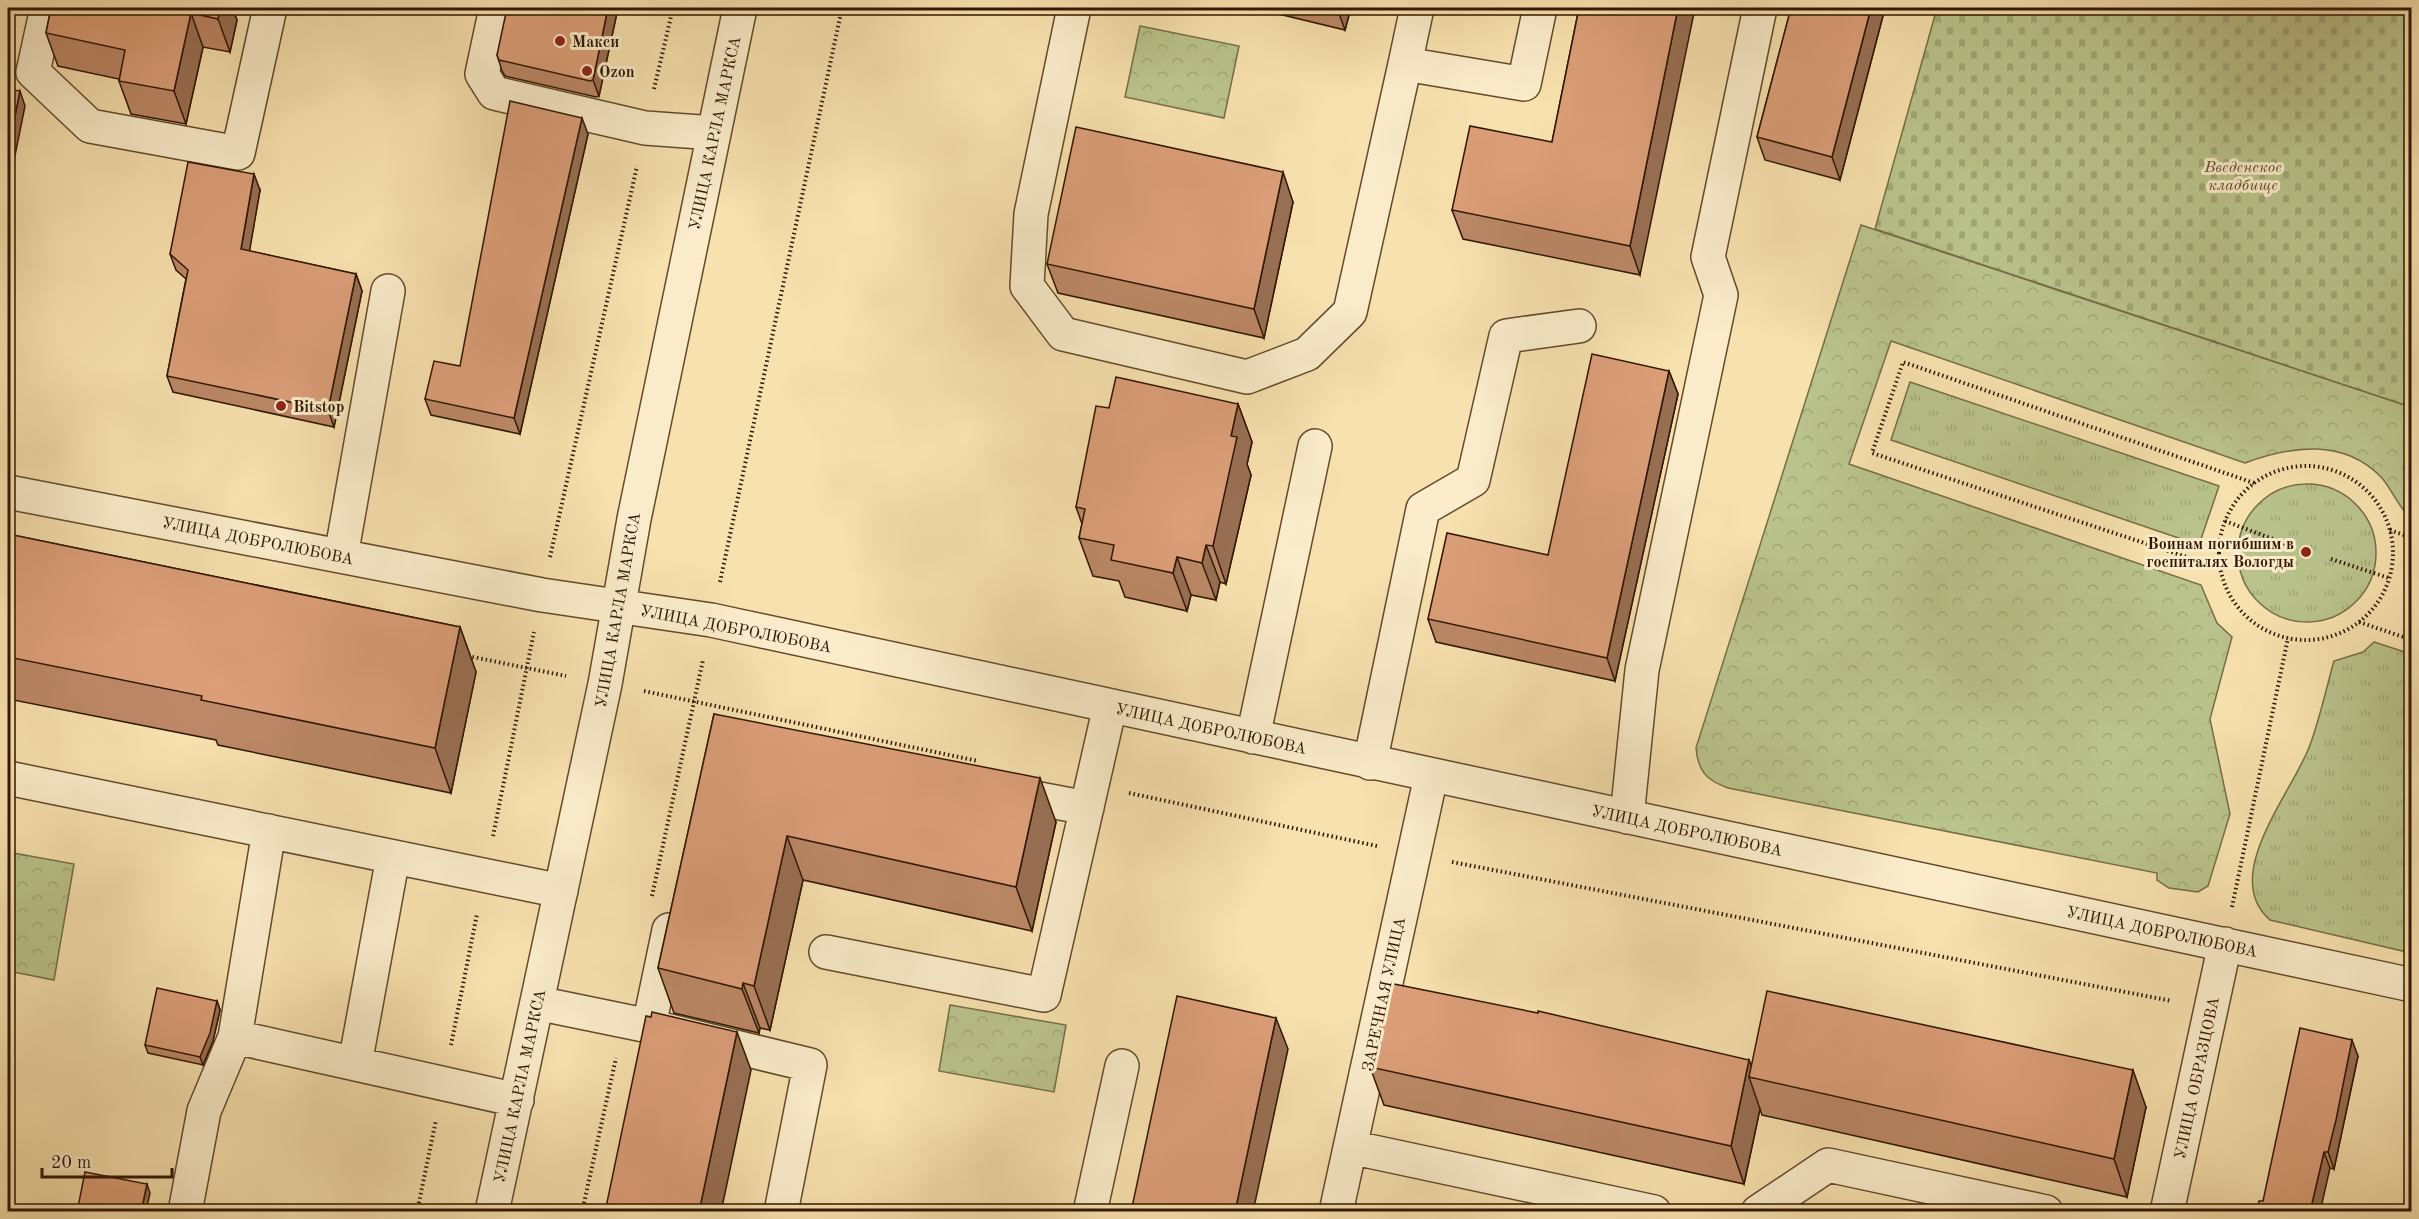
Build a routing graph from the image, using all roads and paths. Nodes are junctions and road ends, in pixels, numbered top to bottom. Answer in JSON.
{"nodes":[{"id":1,"x":47,"y":8,"type":"edge"},
{"id":2,"x":270,"y":8,"type":"edge"},
{"id":3,"x":495,"y":8,"type":"edge"},
{"id":4,"x":740,"y":8,"type":"edge"},
{"id":5,"x":1074,"y":8,"type":"edge"},
{"id":6,"x":1417,"y":8,"type":"edge"},
{"id":7,"x":1540,"y":8,"type":"edge"},
{"id":8,"x":1760,"y":8,"type":"edge"},
{"id":9,"x":1405,"y":64,"type":"junction"},
{"id":10,"x":20,"y":69,"type":"edge"},
{"id":11,"x":714,"y":133,"type":"junction"},
{"id":12,"x":388,"y":291,"type":"dead end"},
{"id":13,"x":1579,"y":326,"type":"dead end"},
{"id":14,"x":1315,"y":446,"type":"dead end"},
{"id":15,"x":2254,"y":483,"type":"junction"},
{"id":16,"x":8,"y":492,"type":"edge"},
{"id":17,"x":2225,"y":521,"type":"junction"},
{"id":18,"x":2390,"y":530,"type":"junction"},
{"id":19,"x":2412,"y":538,"type":"edge"},
{"id":20,"x":2286,"y":544,"type":"dead end"},
{"id":21,"x":341,"y":556,"type":"junction"},
{"id":22,"x":2331,"y":559,"type":"dead end"},
{"id":23,"x":2220,"y":568,"type":"junction"},
{"id":24,"x":2389,"y":578,"type":"junction"},
{"id":25,"x":618,"y":606,"type":"junction"},
{"id":26,"x":2359,"y":622,"type":"junction"},
{"id":27,"x":2288,"y":638,"type":"junction"},
{"id":28,"x":2412,"y":640,"type":"edge"},
{"id":29,"x":1110,"y":706,"type":"junction"},
{"id":30,"x":1252,"y":737,"type":"junction"},
{"id":31,"x":1370,"y":763,"type":"junction"},
{"id":32,"x":1431,"y":776,"type":"junction"},
{"id":33,"x":8,"y":778,"type":"edge"},
{"id":34,"x":970,"y":786,"type":"edge"},
{"id":35,"x":1087,"y":808,"type":"junction"},
{"id":36,"x":1628,"y":817,"type":"junction"},
{"id":37,"x":269,"y":831,"type":"junction"},
{"id":38,"x":393,"y":856,"type":"junction"},
{"id":39,"x":561,"y":891,"type":"junction"},
{"id":40,"x":676,"y":898,"type":"edge"},
{"id":41,"x":2224,"y":944,"type":"junction"},
{"id":42,"x":826,"y":952,"type":"dead end"},
{"id":43,"x":2412,"y":986,"type":"edge"},
{"id":44,"x":537,"y":1003,"type":"junction"},
{"id":45,"x":649,"y":1026,"type":"junction"},
{"id":46,"x":235,"y":1037,"type":"junction"},
{"id":47,"x":355,"y":1064,"type":"junction"},
{"id":48,"x":1122,"y":1066,"type":"dead end"},
{"id":49,"x":517,"y":1100,"type":"junction"},
{"id":50,"x":1350,"y":1147,"type":"junction"},
{"id":51,"x":185,"y":1212,"type":"edge"},
{"id":52,"x":492,"y":1212,"type":"edge"},
{"id":53,"x":781,"y":1212,"type":"edge"},
{"id":54,"x":1090,"y":1212,"type":"edge"},
{"id":55,"x":1336,"y":1212,"type":"edge"},
{"id":56,"x":1654,"y":1212,"type":"edge"},
{"id":57,"x":1758,"y":1212,"type":"edge"},
{"id":58,"x":2046,"y":1212,"type":"edge"},
{"id":59,"x":2166,"y":1212,"type":"edge"}],
"edges":[{"from":1,"to":10,"type":"street"},
{"from":2,"to":10,"type":"street"},
{"from":3,"to":11,"type":"street"},
{"from":4,"to":11,"type":"street","name":"УЛИЦА КАРЛА МАРКСА"},
{"from":5,"to":9,"type":"street"},
{"from":6,"to":9,"type":"street"},
{"from":7,"to":9,"type":"street"},
{"from":8,"to":36,"type":"street"},
{"from":11,"to":25,"type":"street","name":"УЛИЦА КАРЛА МАРКСА"},
{"from":12,"to":21,"type":"street"},
{"from":13,"to":31,"type":"street"},
{"from":14,"to":30,"type":"street"},
{"from":15,"to":17,"type":"path"},
{"from":15,"to":18,"type":"path"},
{"from":15,"to":23,"type":"path"},
{"from":16,"to":21,"type":"street","name":"УЛИЦА ДОБРОЛЮБОВА"},
{"from":17,"to":20,"type":"path"},
{"from":17,"to":23,"type":"path"},
{"from":18,"to":19,"type":"path"},
{"from":18,"to":24,"type":"path"},
{"from":21,"to":25,"type":"street","name":"УЛИЦА ДОБРОЛЮБОВА"},
{"from":22,"to":24,"type":"path"},
{"from":23,"to":27,"type":"path"},
{"from":24,"to":26,"type":"path"},
{"from":25,"to":29,"type":"street","name":"УЛИЦА ДОБРОЛЮБОВА"},
{"from":25,"to":39,"type":"street","name":"УЛИЦА КАРЛА МАРКСА"},
{"from":26,"to":27,"type":"path"},
{"from":26,"to":28,"type":"path"},
{"from":27,"to":41,"type":"path"},
{"from":29,"to":30,"type":"street","name":"УЛИЦА ДОБРОЛЮБОВА"},
{"from":29,"to":35,"type":"street"},
{"from":30,"to":31,"type":"street","name":"УЛИЦА ДОБРОЛЮБОВА"},
{"from":31,"to":32,"type":"street","name":"УЛИЦА ДОБРОЛЮБОВА"},
{"from":32,"to":36,"type":"street","name":"УЛИЦА ДОБРОЛЮБОВА"},
{"from":32,"to":50,"type":"street","name":"ЗАРЕЧНАЯ УЛИЦА"},
{"from":33,"to":37,"type":"street"},
{"from":34,"to":35,"type":"street"},
{"from":35,"to":42,"type":"street"},
{"from":36,"to":41,"type":"street","name":"УЛИЦА ДОБРОЛЮБОВА"},
{"from":37,"to":38,"type":"street"},
{"from":37,"to":46,"type":"street"},
{"from":38,"to":39,"type":"street"},
{"from":38,"to":47,"type":"street"},
{"from":39,"to":44,"type":"street","name":"УЛИЦА КАРЛА МАРКСА"},
{"from":40,"to":45,"type":"street"},
{"from":41,"to":43,"type":"street","name":"УЛИЦА ДОБРОЛЮБОВА"},
{"from":41,"to":59,"type":"street","name":"УЛИЦА ОБРАЗЦОВА"},
{"from":44,"to":45,"type":"street"},
{"from":44,"to":49,"type":"street","name":"УЛИЦА КАРЛА МАРКСА"},
{"from":45,"to":53,"type":"street"},
{"from":46,"to":47,"type":"street"},
{"from":46,"to":51,"type":"street"},
{"from":47,"to":49,"type":"street"},
{"from":48,"to":54,"type":"street"},
{"from":49,"to":52,"type":"street","name":"УЛИЦА КАРЛА МАРКСА"},
{"from":50,"to":55,"type":"street","name":"ЗАРЕЧНАЯ УЛИЦА"},
{"from":50,"to":56,"type":"street"},
{"from":57,"to":58,"type":"street"}]}
